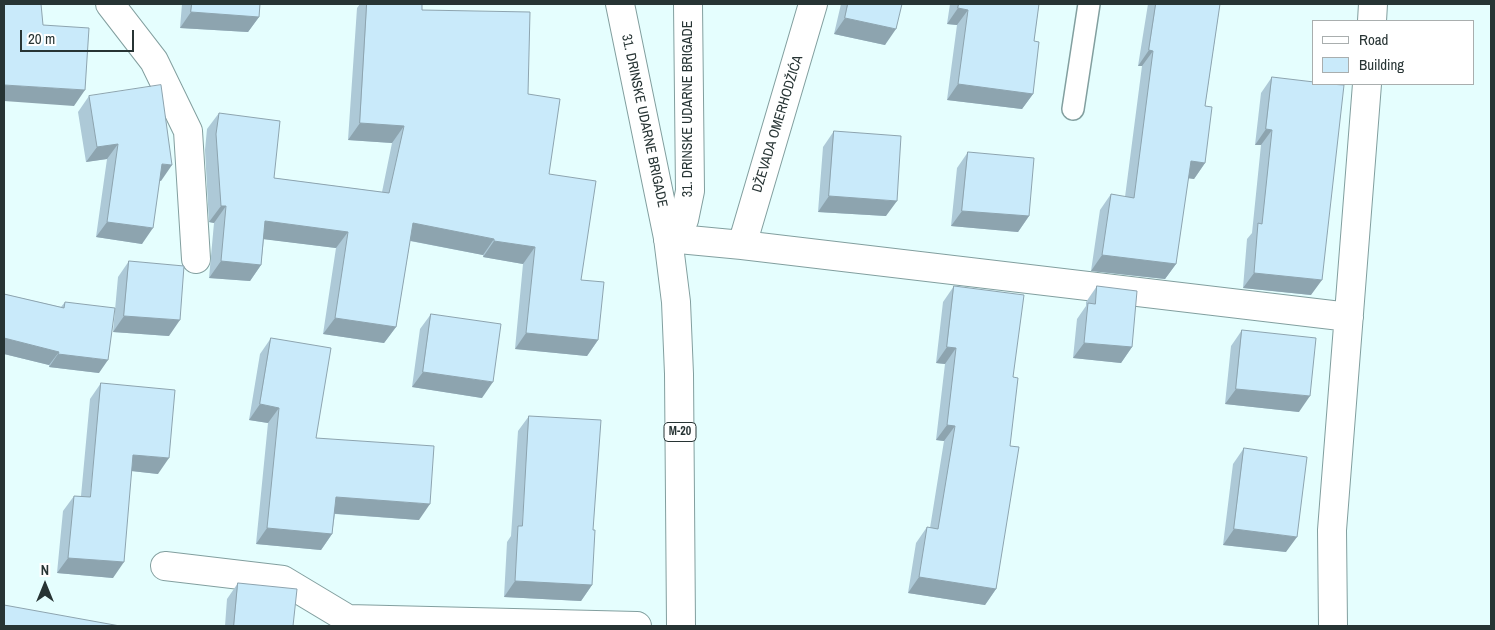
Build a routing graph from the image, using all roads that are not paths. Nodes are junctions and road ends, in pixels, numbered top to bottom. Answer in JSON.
{"nodes":[{"id":1,"x":110,"y":4,"type":"edge"},
{"id":2,"x":620,"y":4,"type":"edge"},
{"id":3,"x":688,"y":4,"type":"edge"},
{"id":4,"x":814,"y":4,"type":"edge"},
{"id":5,"x":1088,"y":4,"type":"edge"},
{"id":6,"x":1373,"y":4,"type":"edge"},
{"id":7,"x":1372,"y":20,"type":"edge"},
{"id":8,"x":1367,"y":85,"type":"edge"},
{"id":9,"x":1074,"y":109,"type":"dead end"},
{"id":10,"x":668,"y":238,"type":"junction"},
{"id":11,"x":742,"y":245,"type":"junction"},
{"id":12,"x":196,"y":259,"type":"dead end"},
{"id":13,"x":1348,"y":317,"type":"junction"},
{"id":14,"x":165,"y":566,"type":"dead end"},
{"id":15,"x":637,"y":626,"type":"edge"},
{"id":16,"x":681,"y":626,"type":"edge"},
{"id":17,"x":1333,"y":626,"type":"edge"}],
"edges":[{"from":1,"to":12,"type":"street"},
{"from":2,"to":10,"type":"street","name":"31. DRINSKE UDARNE BRIGADE","number":"M-20"},
{"from":3,"to":10,"type":"street","name":"31. DRINSKE UDARNE BRIGADE"},
{"from":4,"to":11,"type":"street","name":"DŽEVADA OMERHODŽIĆA"},
{"from":5,"to":9,"type":"lane"},
{"from":6,"to":7,"type":"street"},
{"from":8,"to":13,"type":"street"},
{"from":10,"to":11,"type":"street"},
{"from":10,"to":16,"type":"street","number":"M-20"},
{"from":11,"to":13,"type":"street"},
{"from":13,"to":17,"type":"street"},
{"from":14,"to":15,"type":"street"}]}
